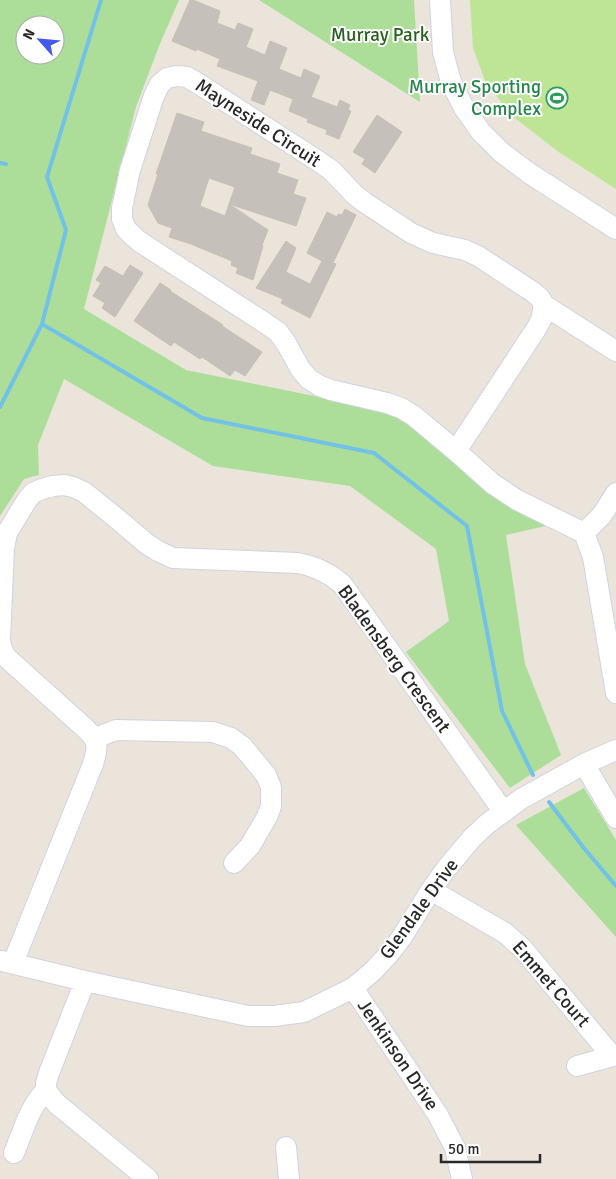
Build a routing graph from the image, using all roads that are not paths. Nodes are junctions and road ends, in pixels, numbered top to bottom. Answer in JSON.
{"nodes":[{"id":1,"x":440,"y":0,"type":"edge"},
{"id":2,"x":616,"y":229,"type":"edge"},
{"id":3,"x":544,"y":305,"type":"junction"},
{"id":4,"x":616,"y":351,"type":"edge"},
{"id":5,"x":456,"y":451,"type":"junction"},
{"id":6,"x":616,"y":494,"type":"edge"},
{"id":7,"x":584,"y":533,"type":"junction"},
{"id":8,"x":1,"y":650,"type":"edge"},
{"id":9,"x":616,"y":693,"type":"edge"},
{"id":10,"x":95,"y":738,"type":"junction"},
{"id":11,"x":616,"y":750,"type":"edge"},
{"id":12,"x":584,"y":764,"type":"junction"},
{"id":13,"x":503,"y":811,"type":"junction"},
{"id":14,"x":616,"y":818,"type":"edge"},
{"id":15,"x":234,"y":863,"type":"dead end"},
{"id":16,"x":431,"y":890,"type":"junction"},
{"id":17,"x":6,"y":962,"type":"edge"},
{"id":18,"x":85,"y":981,"type":"junction"},
{"id":19,"x":353,"y":988,"type":"junction"},
{"id":20,"x":614,"y":1055,"type":"edge"},
{"id":21,"x":577,"y":1066,"type":"dead end"},
{"id":22,"x":46,"y":1090,"type":"junction"},
{"id":23,"x":286,"y":1147,"type":"dead end"},
{"id":24,"x":14,"y":1153,"type":"dead end"},
{"id":25,"x":148,"y":1179,"type":"edge"},
{"id":26,"x":289,"y":1179,"type":"edge"},
{"id":27,"x":462,"y":1179,"type":"edge"}],
"edges":[{"from":1,"to":2,"type":"street"},
{"from":3,"to":4,"type":"street","name":"Mayneside Circuit"},
{"from":3,"to":5,"type":"street"},
{"from":3,"to":5,"type":"street","name":"Mayneside Circuit"},
{"from":5,"to":7,"type":"street","name":"Mayneside Circuit"},
{"from":6,"to":7,"type":"street"},
{"from":7,"to":9,"type":"street"},
{"from":8,"to":10,"type":"street","name":"Bladensberg Crescent"},
{"from":8,"to":13,"type":"street","name":"Bladensberg Crescent"},
{"from":10,"to":15,"type":"street"},
{"from":10,"to":17,"type":"street"},
{"from":11,"to":12,"type":"street","name":"Glendale Drive"},
{"from":12,"to":13,"type":"street","name":"Glendale Drive"},
{"from":12,"to":14,"type":"street"},
{"from":13,"to":16,"type":"street","name":"Glendale Drive"},
{"from":16,"to":19,"type":"street","name":"Glendale Drive"},
{"from":16,"to":20,"type":"street","name":"Emmet Court"},
{"from":17,"to":18,"type":"street","name":"Glendale Drive"},
{"from":18,"to":19,"type":"street","name":"Glendale Drive"},
{"from":18,"to":22,"type":"street"},
{"from":19,"to":27,"type":"street","name":"Jenkinson Drive"},
{"from":20,"to":21,"type":"street"},
{"from":22,"to":24,"type":"street"},
{"from":22,"to":25,"type":"street"},
{"from":23,"to":26,"type":"street"}]}
